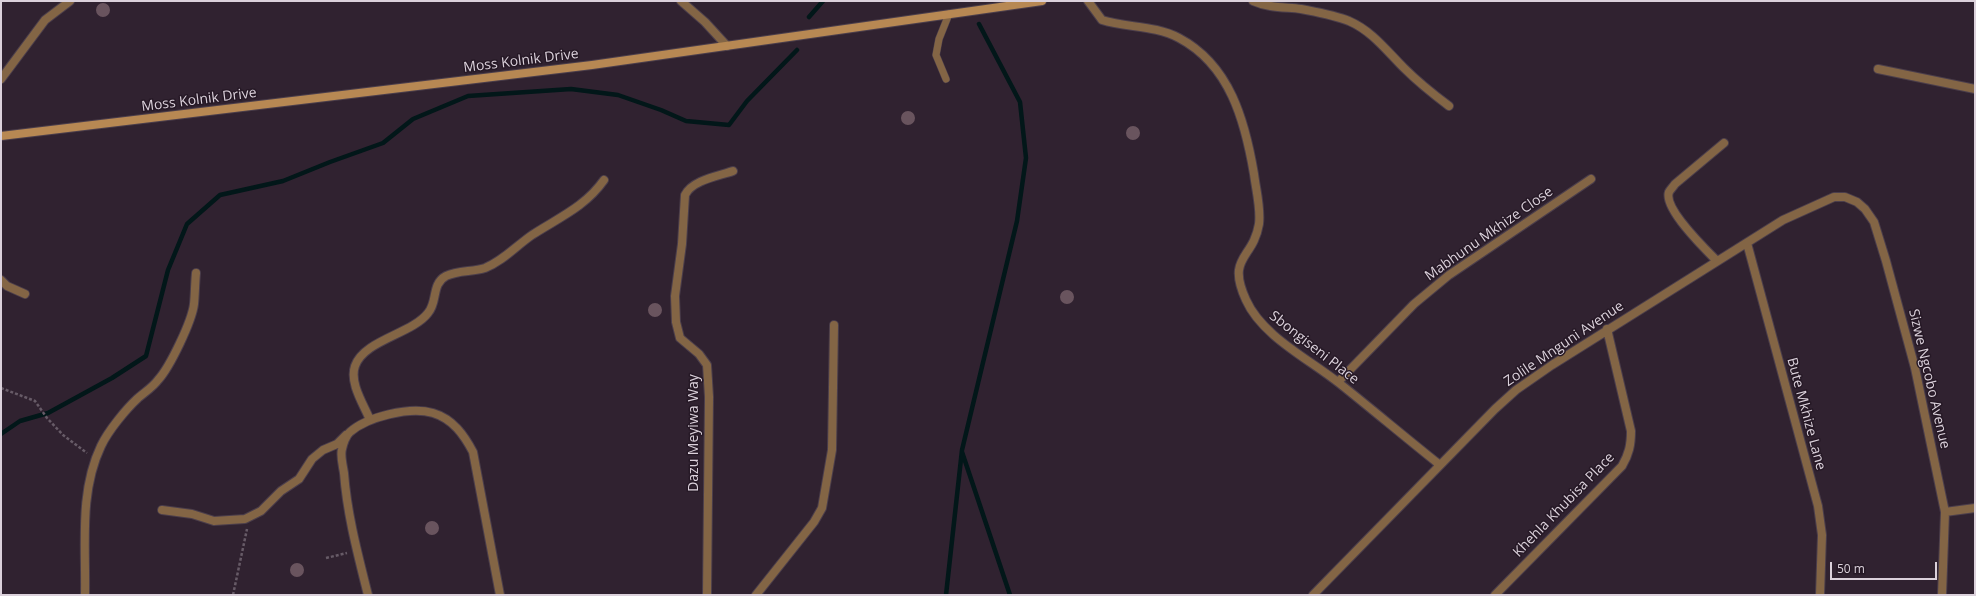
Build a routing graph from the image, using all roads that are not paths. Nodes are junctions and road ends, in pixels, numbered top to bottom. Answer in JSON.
{"nodes":[{"id":1,"x":70,"y":1,"type":"edge"},
{"id":2,"x":681,"y":1,"type":"edge"},
{"id":3,"x":1042,"y":1,"type":"edge"},
{"id":4,"x":1088,"y":1,"type":"edge"},
{"id":5,"x":1253,"y":1,"type":"edge"},
{"id":6,"x":949,"y":14,"type":"junction"},
{"id":7,"x":727,"y":46,"type":"junction"},
{"id":8,"x":1878,"y":69,"type":"dead end"},
{"id":9,"x":946,"y":78,"type":"dead end"},
{"id":10,"x":1,"y":79,"type":"edge"},
{"id":11,"x":1975,"y":89,"type":"edge"},
{"id":12,"x":1448,"y":106,"type":"dead end"},
{"id":13,"x":1,"y":136,"type":"edge"},
{"id":14,"x":1724,"y":143,"type":"dead end"},
{"id":15,"x":733,"y":171,"type":"dead end"},
{"id":16,"x":1591,"y":179,"type":"dead end"},
{"id":17,"x":604,"y":180,"type":"dead end"},
{"id":18,"x":1834,"y":197,"type":"joint"},
{"id":19,"x":1747,"y":243,"type":"junction"},
{"id":20,"x":1717,"y":261,"type":"junction"},
{"id":21,"x":196,"y":273,"type":"dead end"},
{"id":22,"x":1,"y":280,"type":"edge"},
{"id":23,"x":25,"y":294,"type":"dead end"},
{"id":24,"x":834,"y":326,"type":"dead end"},
{"id":25,"x":1607,"y":329,"type":"junction"},
{"id":26,"x":1338,"y":382,"type":"junction"},
{"id":27,"x":370,"y":420,"type":"junction"},
{"id":28,"x":348,"y":433,"type":"junction"},
{"id":29,"x":1440,"y":465,"type":"junction"},
{"id":30,"x":1975,"y":508,"type":"edge"},
{"id":31,"x":162,"y":510,"type":"dead end"},
{"id":32,"x":1945,"y":512,"type":"junction"},
{"id":33,"x":85,"y":595,"type":"edge"},
{"id":34,"x":368,"y":595,"type":"edge"},
{"id":35,"x":500,"y":595,"type":"edge"},
{"id":36,"x":707,"y":595,"type":"edge"},
{"id":37,"x":756,"y":595,"type":"edge"},
{"id":38,"x":1313,"y":595,"type":"edge"},
{"id":39,"x":1495,"y":595,"type":"edge"},
{"id":40,"x":1820,"y":595,"type":"edge"},
{"id":41,"x":1942,"y":595,"type":"edge"}],
"edges":[{"from":1,"to":10,"type":"street"},
{"from":2,"to":7,"type":"street"},
{"from":3,"to":6,"type":"main road","name":"Moss Kolnik Drive"},
{"from":4,"to":26,"type":"street","name":"Sbongiseni Place"},
{"from":5,"to":12,"type":"street"},
{"from":6,"to":7,"type":"main road","name":"Moss Kolnik Drive"},
{"from":6,"to":9,"type":"lane"},
{"from":7,"to":13,"type":"main road","name":"Moss Kolnik Drive"},
{"from":8,"to":11,"type":"street"},
{"from":14,"to":20,"type":"street"},
{"from":15,"to":36,"type":"street","name":"Dazu Meyiwa Way"},
{"from":16,"to":26,"type":"street","name":"Mabhunu Mkhize Close"},
{"from":17,"to":27,"type":"street"},
{"from":18,"to":19,"type":"street","name":"Zolile Mnguni Avenue"},
{"from":18,"to":32,"type":"street","name":"Sizwe Ngcobo Avenue"},
{"from":19,"to":20,"type":"street","name":"Zolile Mnguni Avenue"},
{"from":19,"to":40,"type":"street","name":"Bute Mkhize Lane"},
{"from":20,"to":25,"type":"street","name":"Zolile Mnguni Avenue"},
{"from":21,"to":33,"type":"street"},
{"from":22,"to":23,"type":"street"},
{"from":24,"to":37,"type":"street"},
{"from":25,"to":29,"type":"street","name":"Zolile Mnguni Avenue"},
{"from":25,"to":39,"type":"street","name":"Khehla Khubisa Place"},
{"from":26,"to":29,"type":"street","name":"Sbongiseni Place"},
{"from":27,"to":28,"type":"street"},
{"from":27,"to":35,"type":"street"},
{"from":28,"to":31,"type":"street"},
{"from":28,"to":34,"type":"street"},
{"from":29,"to":38,"type":"street","name":"Zolile Mnguni Avenue"},
{"from":30,"to":32,"type":"street"},
{"from":32,"to":41,"type":"street","name":"Sizwe Ngcobo Avenue"}]}
